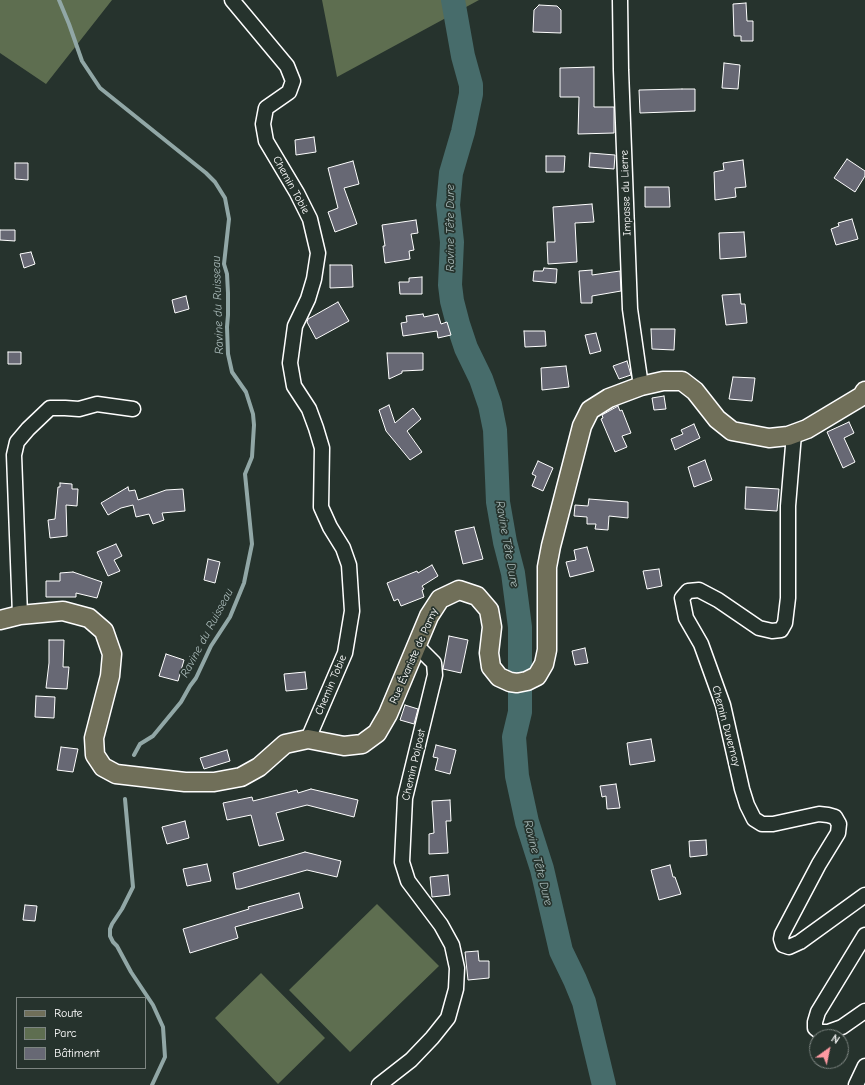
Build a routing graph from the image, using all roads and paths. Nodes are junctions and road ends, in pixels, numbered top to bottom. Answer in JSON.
{"nodes":[{"id":1,"x":232,"y":0,"type":"edge"},
{"id":2,"x":620,"y":0,"type":"edge"},
{"id":3,"x":641,"y":386,"type":"junction"},
{"id":4,"x":865,"y":391,"type":"edge"},
{"id":5,"x":133,"y":409,"type":"dead end"},
{"id":6,"x":794,"y":434,"type":"junction"},
{"id":7,"x":20,"y":615,"type":"junction"},
{"id":8,"x":0,"y":620,"type":"edge"},
{"id":9,"x":415,"y":648,"type":"junction"},
{"id":10,"x":308,"y":739,"type":"junction"},
{"id":11,"x":865,"y":895,"type":"edge"},
{"id":12,"x":865,"y":935,"type":"edge"},
{"id":13,"x":865,"y":1011,"type":"edge"},
{"id":14,"x":865,"y":1066,"type":"edge"},
{"id":15,"x":379,"y":1085,"type":"edge"},
{"id":16,"x":856,"y":1085,"type":"edge"}],
"edges":[{"from":1,"to":10,"type":"street","name":"Chemin Tobie"},
{"from":2,"to":3,"type":"street","name":"Impasse du Lierre"},
{"from":3,"to":6,"type":"main road","name":"Rue Évariste de Parny"},
{"from":3,"to":9,"type":"main road","name":"Rue Évariste de Parny"},
{"from":4,"to":6,"type":"main road","name":"Rue Évariste de Parny"},
{"from":5,"to":7,"type":"street"},
{"from":6,"to":11,"type":"street","name":"Chemin Duvernay"},
{"from":7,"to":8,"type":"main road","name":"Rue Évariste de Parny"},
{"from":7,"to":10,"type":"main road","name":"Rue Évariste de Parny"},
{"from":9,"to":10,"type":"main road","name":"Rue Évariste de Parny"},
{"from":9,"to":15,"type":"street","name":"Chemin Polpost"},
{"from":12,"to":13,"type":"street"},
{"from":14,"to":16,"type":"street"}]}
